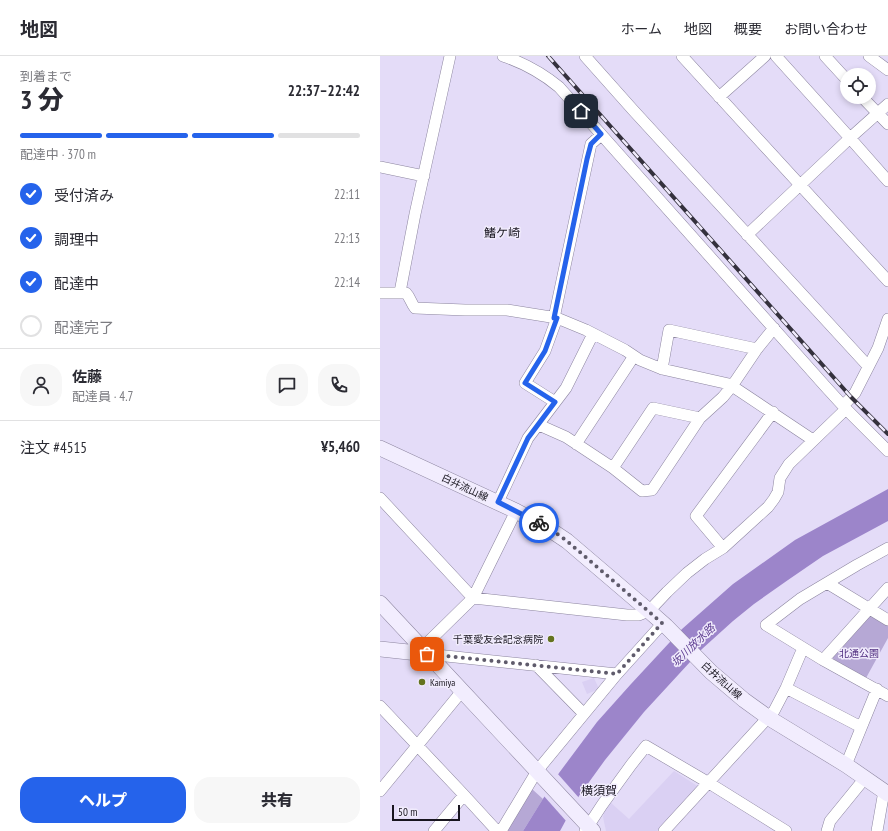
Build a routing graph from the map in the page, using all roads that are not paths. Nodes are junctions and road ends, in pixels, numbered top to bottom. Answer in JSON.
{"nodes":[{"id":1,"x":450,"y":56,"type":"edge"},
{"id":2,"x":503,"y":56,"type":"edge"},
{"id":3,"x":586,"y":56,"type":"edge"},
{"id":4,"x":682,"y":56,"type":"edge"},
{"id":5,"x":765,"y":56,"type":"edge"},
{"id":6,"x":776,"y":56,"type":"edge"},
{"id":7,"x":825,"y":56,"type":"edge"},
{"id":8,"x":869,"y":56,"type":"edge"},
{"id":9,"x":888,"y":70,"type":"edge"},
{"id":10,"x":840,"y":72,"type":"edge"},
{"id":11,"x":719,"y":97,"type":"junction"},
{"id":12,"x":869,"y":104,"type":"edge"},
{"id":13,"x":888,"y":104,"type":"edge"},
{"id":14,"x":878,"y":114,"type":"junction"},
{"id":15,"x":888,"y":124,"type":"edge"},
{"id":16,"x":601,"y":134,"type":"junction"},
{"id":17,"x":850,"y":138,"type":"junction"},
{"id":18,"x":380,"y":167,"type":"edge"},
{"id":19,"x":424,"y":176,"type":"junction"},
{"id":20,"x":888,"y":181,"type":"edge"},
{"id":21,"x":800,"y":185,"type":"junction"},
{"id":22,"x":747,"y":235,"type":"junction"},
{"id":23,"x":888,"y":281,"type":"edge"},
{"id":24,"x":400,"y":292,"type":"junction"},
{"id":25,"x":380,"y":293,"type":"edge"},
{"id":26,"x":556,"y":318,"type":"junction"},
{"id":27,"x":888,"y":319,"type":"edge"},
{"id":28,"x":774,"y":328,"type":"junction"},
{"id":29,"x":593,"y":334,"type":"junction"},
{"id":30,"x":757,"y":349,"type":"junction"},
{"id":31,"x":634,"y":356,"type":"junction"},
{"id":32,"x":868,"y":366,"type":"junction"},
{"id":33,"x":662,"y":369,"type":"junction"},
{"id":34,"x":732,"y":386,"type":"junction"},
{"id":35,"x":555,"y":402,"type":"junction"},
{"id":36,"x":844,"y":407,"type":"junction"},
{"id":37,"x":773,"y":412,"type":"junction"},
{"id":38,"x":700,"y":418,"type":"junction"},
{"id":39,"x":539,"y":425,"type":"junction"},
{"id":40,"x":813,"y":440,"type":"junction"},
{"id":41,"x":576,"y":444,"type":"junction"},
{"id":42,"x":380,"y":448,"type":"edge"},
{"id":43,"x":888,"y":451,"type":"edge"},
{"id":44,"x":613,"y":468,"type":"junction"},
{"id":45,"x":380,"y":498,"type":"edge"},
{"id":46,"x":498,"y":502,"type":"junction"},
{"id":47,"x":516,"y":511,"type":"junction"},
{"id":48,"x":723,"y":548,"type":"junction"},
{"id":49,"x":888,"y":548,"type":"edge"},
{"id":50,"x":827,"y":582,"type":"junction"},
{"id":51,"x":888,"y":588,"type":"edge"},
{"id":52,"x":473,"y":598,"type":"junction"},
{"id":53,"x":380,"y":603,"type":"edge"},
{"id":54,"x":870,"y":608,"type":"junction"},
{"id":55,"x":649,"y":611,"type":"junction"},
{"id":56,"x":888,"y":620,"type":"edge"},
{"id":57,"x":664,"y":625,"type":"junction"},
{"id":58,"x":803,"y":648,"type":"junction"},
{"id":59,"x":380,"y":649,"type":"edge"},
{"id":60,"x":424,"y":651,"type":"junction"},
{"id":61,"x":823,"y":660,"type":"junction"},
{"id":62,"x":536,"y":665,"type":"junction"},
{"id":63,"x":617,"y":674,"type":"junction"},
{"id":64,"x":786,"y":688,"type":"junction"},
{"id":65,"x":877,"y":690,"type":"junction"},
{"id":66,"x":462,"y":691,"type":"junction"},
{"id":67,"x":888,"y":696,"type":"edge"},
{"id":68,"x":380,"y":706,"type":"edge"},
{"id":69,"x":584,"y":714,"type":"junction"},
{"id":70,"x":769,"y":718,"type":"junction"},
{"id":71,"x":861,"y":727,"type":"junction"},
{"id":72,"x":417,"y":745,"type":"junction"},
{"id":73,"x":846,"y":764,"type":"junction"},
{"id":74,"x":539,"y":774,"type":"junction"},
{"id":75,"x":865,"y":778,"type":"junction"},
{"id":76,"x":709,"y":783,"type":"junction"},
{"id":77,"x":380,"y":791,"type":"edge"},
{"id":78,"x":886,"y":792,"type":"edge"},
{"id":79,"x":464,"y":795,"type":"junction"},
{"id":80,"x":588,"y":828,"type":"edge"},
{"id":81,"x":669,"y":830,"type":"edge"},
{"id":82,"x":434,"y":831,"type":"edge"},
{"id":83,"x":497,"y":831,"type":"edge"},
{"id":84,"x":501,"y":831,"type":"edge"},
{"id":85,"x":786,"y":831,"type":"edge"},
{"id":86,"x":827,"y":831,"type":"edge"},
{"id":87,"x":877,"y":831,"type":"edge"}],
"edges":[{"from":1,"to":19,"type":"street"},
{"from":2,"to":16,"type":"street"},
{"from":3,"to":22,"type":"street"},
{"from":4,"to":11,"type":"street"},
{"from":5,"to":11,"type":"street"},
{"from":6,"to":17,"type":"street"},
{"from":7,"to":10,"type":"street"},
{"from":8,"to":9,"type":"street"},
{"from":11,"to":21,"type":"street"},
{"from":12,"to":14,"type":"street"},
{"from":13,"to":14,"type":"street"},
{"from":14,"to":15,"type":"street"},
{"from":14,"to":17,"type":"street"},
{"from":16,"to":26,"type":"street"},
{"from":16,"to":28,"type":"street"},
{"from":17,"to":20,"type":"street"},
{"from":17,"to":21,"type":"street"},
{"from":18,"to":19,"type":"street"},
{"from":19,"to":24,"type":"street"},
{"from":21,"to":22,"type":"street"},
{"from":21,"to":23,"type":"street"},
{"from":22,"to":32,"type":"street"},
{"from":24,"to":25,"type":"street"},
{"from":24,"to":26,"type":"street"},
{"from":26,"to":29,"type":"street"},
{"from":26,"to":35,"type":"street"},
{"from":27,"to":32,"type":"street"},
{"from":28,"to":30,"type":"street"},
{"from":28,"to":36,"type":"street"},
{"from":29,"to":31,"type":"street"},
{"from":29,"to":35,"type":"street"},
{"from":30,"to":33,"type":"street"},
{"from":30,"to":34,"type":"street"},
{"from":31,"to":33,"type":"street"},
{"from":31,"to":41,"type":"street"},
{"from":32,"to":36,"type":"street"},
{"from":33,"to":34,"type":"street"},
{"from":34,"to":37,"type":"street"},
{"from":34,"to":38,"type":"street"},
{"from":35,"to":39,"type":"street"},
{"from":36,"to":40,"type":"street"},
{"from":36,"to":43,"type":"street"},
{"from":37,"to":40,"type":"street"},
{"from":37,"to":48,"type":"street"},
{"from":38,"to":44,"type":"street"},
{"from":38,"to":44,"type":"street"},
{"from":39,"to":41,"type":"street"},
{"from":39,"to":46,"type":"street"},
{"from":40,"to":48,"type":"street"},
{"from":41,"to":44,"type":"street"},
{"from":42,"to":46,"type":"main road","name":"白井流山線"},
{"from":45,"to":52,"type":"street"},
{"from":46,"to":47,"type":"main road","name":"白井流山線"},
{"from":47,"to":52,"type":"street"},
{"from":47,"to":55,"type":"main road","name":"白井流山線"},
{"from":48,"to":55,"type":"street"},
{"from":49,"to":50,"type":"street"},
{"from":50,"to":54,"type":"street"},
{"from":50,"to":58,"type":"street"},
{"from":51,"to":54,"type":"street"},
{"from":52,"to":55,"type":"street"},
{"from":52,"to":60,"type":"street"},
{"from":53,"to":60,"type":"main road"},
{"from":54,"to":56,"type":"street"},
{"from":54,"to":61,"type":"street"},
{"from":55,"to":57,"type":"main road","name":"白井流山線"},
{"from":57,"to":63,"type":"street"},
{"from":57,"to":70,"type":"main road","name":"白井流山線"},
{"from":58,"to":61,"type":"street"},
{"from":58,"to":64,"type":"street"},
{"from":59,"to":60,"type":"main road"},
{"from":60,"to":62,"type":"street"},
{"from":60,"to":66,"type":"main road"},
{"from":61,"to":65,"type":"street"},
{"from":62,"to":63,"type":"street"},
{"from":62,"to":69,"type":"street"},
{"from":63,"to":69,"type":"street"},
{"from":64,"to":70,"type":"street"},
{"from":64,"to":71,"type":"street"},
{"from":65,"to":67,"type":"street"},
{"from":65,"to":71,"type":"street"},
{"from":66,"to":72,"type":"street"},
{"from":66,"to":74,"type":"main road"},
{"from":68,"to":72,"type":"street"},
{"from":69,"to":74,"type":"street"},
{"from":70,"to":73,"type":"main road","name":"白井流山線"},
{"from":70,"to":76,"type":"street"},
{"from":71,"to":73,"type":"street"},
{"from":72,"to":77,"type":"street"},
{"from":72,"to":79,"type":"street"},
{"from":73,"to":75,"type":"main road","name":"白井流山線"},
{"from":74,"to":80,"type":"main road"},
{"from":74,"to":84,"type":"street"},
{"from":75,"to":78,"type":"main road","name":"白井流山線"},
{"from":75,"to":86,"type":"street"},
{"from":76,"to":80,"type":"street"},
{"from":76,"to":81,"type":"street"},
{"from":76,"to":85,"type":"street"},
{"from":78,"to":87,"type":"street"},
{"from":79,"to":82,"type":"street"},
{"from":79,"to":83,"type":"street"}]}
